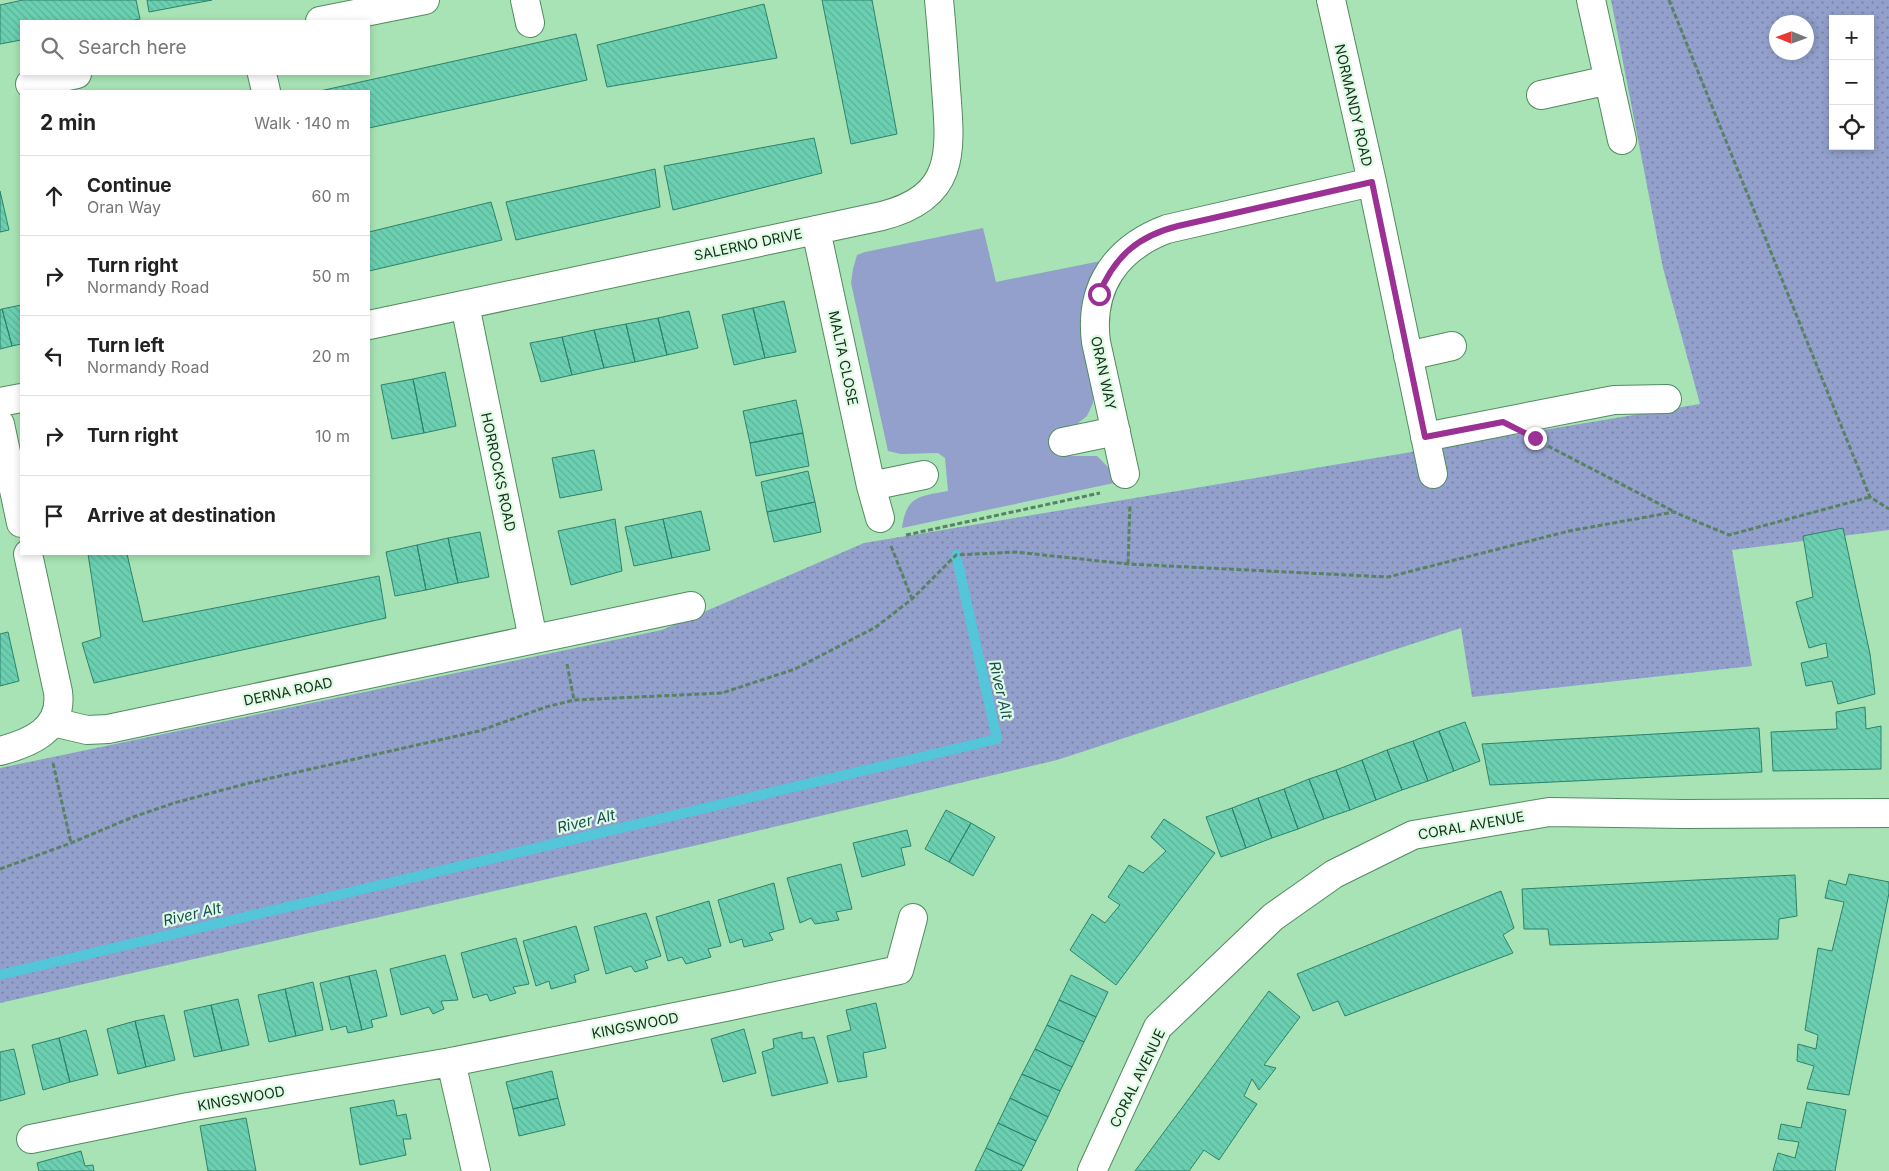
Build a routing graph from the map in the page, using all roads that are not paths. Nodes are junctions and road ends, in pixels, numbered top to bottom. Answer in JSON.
{"nodes":[{"id":1,"x":424,"y":0,"type":"edge"},
{"id":2,"x":939,"y":0,"type":"edge"},
{"id":3,"x":1331,"y":0,"type":"edge"},
{"id":4,"x":1591,"y":0,"type":"edge"},
{"id":5,"x":325,"y":20,"type":"edge"},
{"id":6,"x":262,"y":75,"type":"edge"},
{"id":7,"x":74,"y":80,"type":"edge"},
{"id":8,"x":1609,"y":80,"type":"junction"},
{"id":9,"x":30,"y":84,"type":"dead end"},
{"id":10,"x":266,"y":90,"type":"edge"},
{"id":11,"x":1541,"y":95,"type":"dead end"},
{"id":12,"x":1622,"y":140,"type":"dead end"},
{"id":13,"x":1372,"y":182,"type":"junction"},
{"id":14,"x":816,"y":230,"type":"junction"},
{"id":15,"x":465,"y":305,"type":"junction"},
{"id":16,"x":370,"y":325,"type":"edge"},
{"id":17,"x":1452,"y":346,"type":"dead end"},
{"id":18,"x":1408,"y":356,"type":"junction"},
{"id":19,"x":20,"y":398,"type":"edge"},
{"id":20,"x":1667,"y":399,"type":"dead end"},
{"id":21,"x":0,"y":402,"type":"edge"},
{"id":22,"x":0,"y":424,"type":"edge"},
{"id":23,"x":1116,"y":430,"type":"junction"},
{"id":24,"x":1425,"y":437,"type":"junction"},
{"id":25,"x":1063,"y":442,"type":"dead end"},
{"id":26,"x":1433,"y":474,"type":"dead end"},
{"id":27,"x":924,"y":475,"type":"dead end"},
{"id":28,"x":1128,"y":480,"type":"road end"},
{"id":29,"x":871,"y":486,"type":"junction"},
{"id":30,"x":20,"y":518,"type":"edge"},
{"id":31,"x":884,"y":528,"type":"road end"},
{"id":32,"x":28,"y":555,"type":"edge"},
{"id":33,"x":691,"y":606,"type":"dead end"},
{"id":34,"x":533,"y":639,"type":"junction"},
{"id":35,"x":49,"y":726,"type":"junction"},
{"id":36,"x":0,"y":751,"type":"edge"},
{"id":37,"x":1889,"y":813,"type":"edge"},
{"id":38,"x":913,"y":918,"type":"dead end"},
{"id":39,"x":451,"y":1062,"type":"junction"},
{"id":40,"x":31,"y":1138,"type":"dead end"},
{"id":41,"x":476,"y":1171,"type":"edge"},
{"id":42,"x":1092,"y":1171,"type":"edge"}],
"edges":[{"from":1,"to":5,"type":"street"},
{"from":2,"to":14,"type":"street","name":"SALERNO DRIVE"},
{"from":3,"to":13,"type":"street","name":"NORMANDY ROAD"},
{"from":4,"to":8,"type":"street"},
{"from":6,"to":10,"type":"street"},
{"from":7,"to":9,"type":"street"},
{"from":8,"to":11,"type":"street"},
{"from":8,"to":12,"type":"street"},
{"from":13,"to":18,"type":"street","name":"NORMANDY ROAD"},
{"from":13,"to":23,"type":"street","name":"ORAN WAY"},
{"from":14,"to":15,"type":"street","name":"SALERNO DRIVE"},
{"from":14,"to":29,"type":"street","name":"MALTA CLOSE"},
{"from":15,"to":16,"type":"street","name":"SALERNO DRIVE"},
{"from":15,"to":34,"type":"street","name":"HORROCKS ROAD"},
{"from":17,"to":18,"type":"street"},
{"from":18,"to":24,"type":"street","name":"NORMANDY ROAD"},
{"from":19,"to":21,"type":"street"},
{"from":20,"to":24,"type":"street"},
{"from":22,"to":30,"type":"street"},
{"from":23,"to":25,"type":"street"},
{"from":23,"to":28,"type":"street","name":"ORAN WAY"},
{"from":24,"to":26,"type":"street","name":"NORMANDY ROAD"},
{"from":27,"to":29,"type":"street"},
{"from":29,"to":31,"type":"street","name":"MALTA CLOSE"},
{"from":32,"to":35,"type":"street"},
{"from":33,"to":34,"type":"street","name":"DERNA ROAD"},
{"from":34,"to":35,"type":"street","name":"DERNA ROAD"},
{"from":35,"to":36,"type":"street"},
{"from":37,"to":42,"type":"street","name":"CORAL AVENUE"},
{"from":38,"to":39,"type":"street","name":"KINGSWOOD"},
{"from":39,"to":40,"type":"street","name":"KINGSWOOD"},
{"from":39,"to":41,"type":"street"}]}
